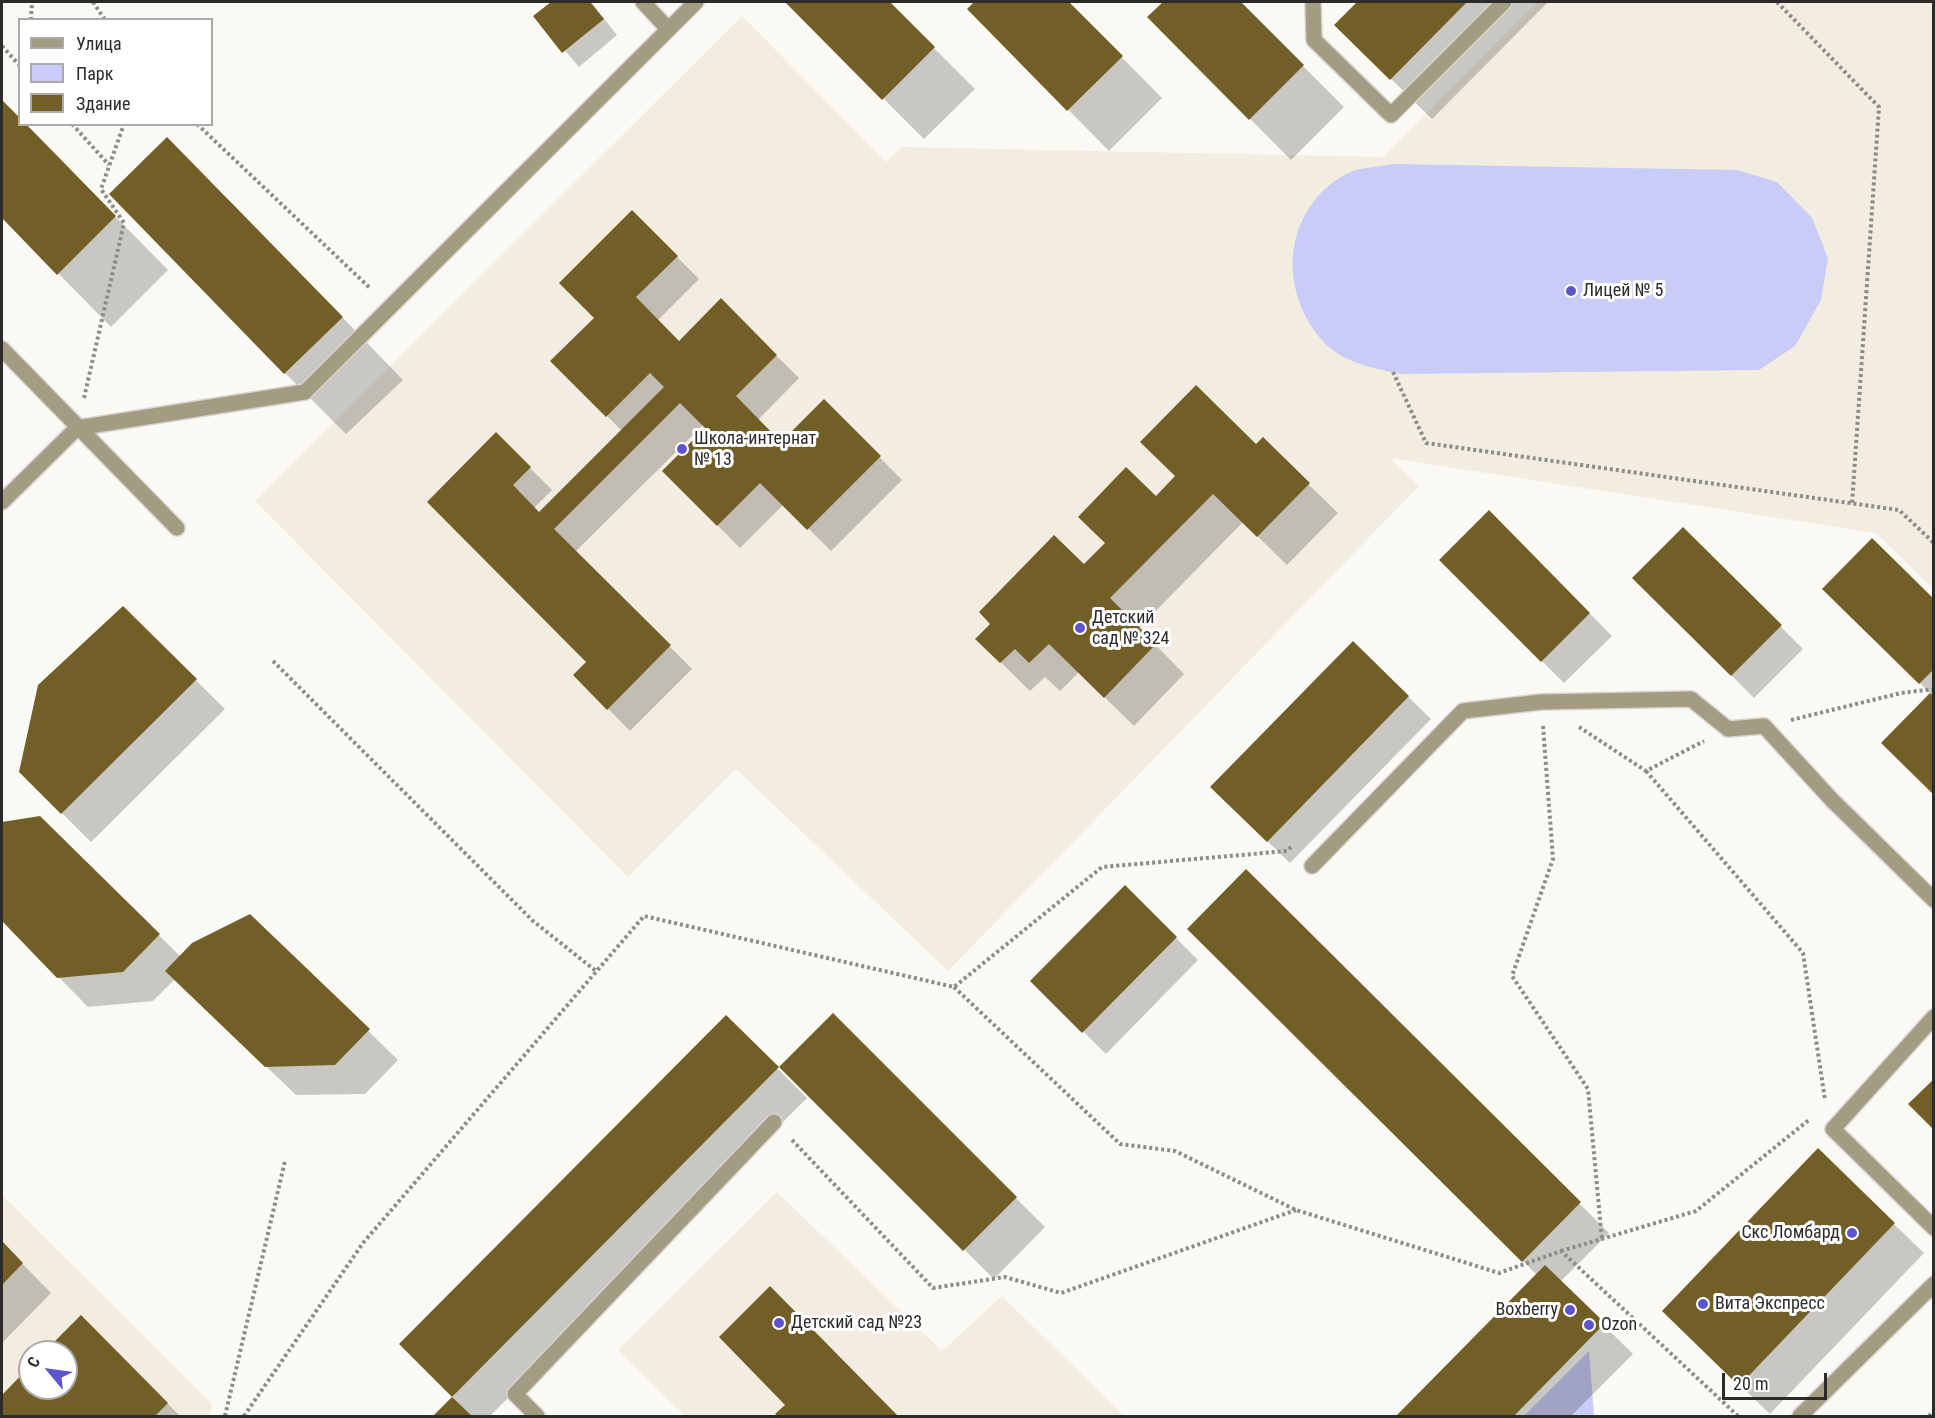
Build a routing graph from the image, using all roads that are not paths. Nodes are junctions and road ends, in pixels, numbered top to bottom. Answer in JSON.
{"nodes":[{"id":1,"x":643,"y":2,"type":"edge"},
{"id":2,"x":696,"y":2,"type":"edge"},
{"id":3,"x":1313,"y":2,"type":"edge"},
{"id":4,"x":1504,"y":2,"type":"edge"},
{"id":5,"x":668,"y":29,"type":"junction"},
{"id":6,"x":2,"y":349,"type":"edge"},
{"id":7,"x":77,"y":428,"type":"junction"},
{"id":8,"x":2,"y":502,"type":"edge"},
{"id":9,"x":177,"y":528,"type":"dead end"},
{"id":10,"x":1312,"y":866,"type":"dead end"},
{"id":11,"x":1934,"y":900,"type":"edge"},
{"id":12,"x":1934,"y":1017,"type":"edge"},
{"id":13,"x":774,"y":1122,"type":"road end"},
{"id":14,"x":1934,"y":1228,"type":"edge"},
{"id":15,"x":1934,"y":1284,"type":"edge"},
{"id":16,"x":537,"y":1416,"type":"edge"},
{"id":17,"x":1800,"y":1416,"type":"edge"}],
"edges":[{"from":1,"to":5,"type":"street"},
{"from":2,"to":5,"type":"street"},
{"from":3,"to":4,"type":"street"},
{"from":5,"to":7,"type":"street"},
{"from":6,"to":7,"type":"street"},
{"from":7,"to":8,"type":"street"},
{"from":7,"to":9,"type":"street"},
{"from":10,"to":11,"type":"street"},
{"from":12,"to":14,"type":"street"},
{"from":13,"to":16,"type":"street"},
{"from":15,"to":17,"type":"street"}]}
